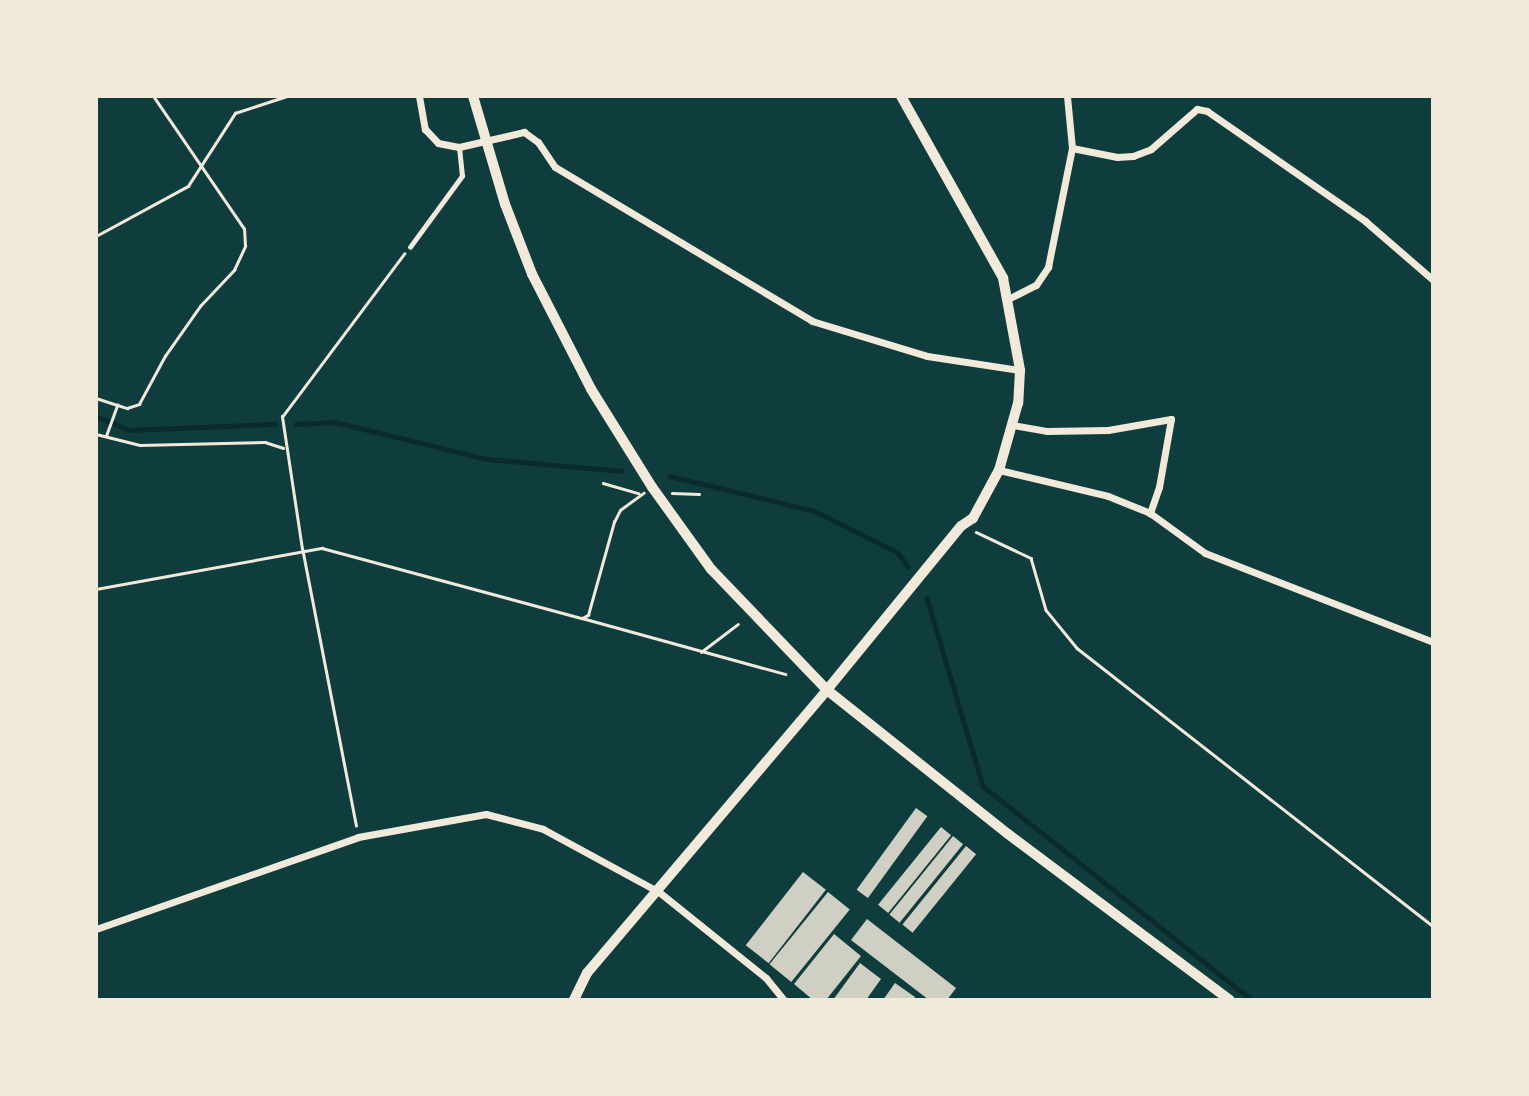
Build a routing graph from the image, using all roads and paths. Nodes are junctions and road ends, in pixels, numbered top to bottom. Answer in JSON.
{"nodes":[{"id":1,"x":153,"y":96,"type":"edge"},
{"id":2,"x":287,"y":96,"type":"edge"},
{"id":3,"x":419,"y":96,"type":"edge"},
{"id":4,"x":472,"y":96,"type":"edge"},
{"id":5,"x":901,"y":96,"type":"edge"},
{"id":6,"x":1067,"y":96,"type":"edge"},
{"id":7,"x":484,"y":140,"type":"junction"},
{"id":8,"x":459,"y":147,"type":"junction"},
{"id":9,"x":1072,"y":148,"type":"junction"},
{"id":10,"x":96,"y":236,"type":"edge"},
{"id":11,"x":410,"y":247,"type":"joint"},
{"id":12,"x":1433,"y":280,"type":"edge"},
{"id":13,"x":1010,"y":298,"type":"junction"},
{"id":14,"x":1020,"y":370,"type":"junction"},
{"id":15,"x":96,"y":398,"type":"edge"},
{"id":16,"x":117,"y":405,"type":"junction"},
{"id":17,"x":1013,"y":425,"type":"junction"},
{"id":18,"x":96,"y":434,"type":"edge"},
{"id":19,"x":106,"y":436,"type":"junction"},
{"id":20,"x":284,"y":448,"type":"junction"},
{"id":21,"x":999,"y":470,"type":"junction"},
{"id":22,"x":603,"y":483,"type":"dead end"},
{"id":23,"x":655,"y":492,"type":"junction"},
{"id":24,"x":640,"y":494,"type":"junction"},
{"id":25,"x":699,"y":494,"type":"dead end"},
{"id":26,"x":1150,"y":513,"type":"junction"},
{"id":27,"x":961,"y":526,"type":"junction"},
{"id":28,"x":302,"y":549,"type":"junction"},
{"id":29,"x":96,"y":589,"type":"edge"},
{"id":30,"x":582,"y":618,"type":"junction"},
{"id":31,"x":738,"y":624,"type":"dead end"},
{"id":32,"x":1433,"y":642,"type":"edge"},
{"id":33,"x":701,"y":652,"type":"junction"},
{"id":34,"x":785,"y":674,"type":"dead end"},
{"id":35,"x":827,"y":690,"type":"junction"},
{"id":36,"x":358,"y":837,"type":"junction"},
{"id":37,"x":659,"y":892,"type":"junction"},
{"id":38,"x":1433,"y":926,"type":"edge"},
{"id":39,"x":96,"y":929,"type":"edge"},
{"id":40,"x":574,"y":1000,"type":"edge"},
{"id":41,"x":784,"y":1000,"type":"edge"},
{"id":42,"x":1230,"y":1000,"type":"edge"}],
"edges":[{"from":1,"to":16,"type":"path"},
{"from":2,"to":10,"type":"path"},
{"from":3,"to":8,"type":"street"},
{"from":4,"to":7,"type":"main road"},
{"from":5,"to":13,"type":"street"},
{"from":6,"to":9,"type":"street"},
{"from":7,"to":8,"type":"street"},
{"from":7,"to":14,"type":"street"},
{"from":7,"to":23,"type":"main road"},
{"from":8,"to":11,"type":"lane"},
{"from":9,"to":12,"type":"street"},
{"from":9,"to":13,"type":"street"},
{"from":11,"to":20,"type":"path"},
{"from":13,"to":14,"type":"street"},
{"from":14,"to":17,"type":"street"},
{"from":15,"to":16,"type":"path"},
{"from":16,"to":19,"type":"path"},
{"from":17,"to":21,"type":"street"},
{"from":17,"to":26,"type":"street"},
{"from":18,"to":19,"type":"path"},
{"from":19,"to":20,"type":"path"},
{"from":20,"to":28,"type":"path"},
{"from":21,"to":26,"type":"street"},
{"from":21,"to":27,"type":"street"},
{"from":22,"to":24,"type":"path"},
{"from":23,"to":24,"type":"path"},
{"from":23,"to":25,"type":"path"},
{"from":23,"to":35,"type":"main road"},
{"from":24,"to":30,"type":"path"},
{"from":26,"to":32,"type":"street"},
{"from":27,"to":35,"type":"street"},
{"from":27,"to":38,"type":"path"},
{"from":28,"to":29,"type":"path"},
{"from":28,"to":30,"type":"path"},
{"from":28,"to":36,"type":"path"},
{"from":30,"to":33,"type":"path"},
{"from":31,"to":33,"type":"path"},
{"from":33,"to":34,"type":"path"},
{"from":35,"to":37,"type":"main road"},
{"from":35,"to":42,"type":"street"},
{"from":36,"to":37,"type":"street"},
{"from":36,"to":39,"type":"street"},
{"from":37,"to":40,"type":"main road"},
{"from":37,"to":41,"type":"street"}]}
